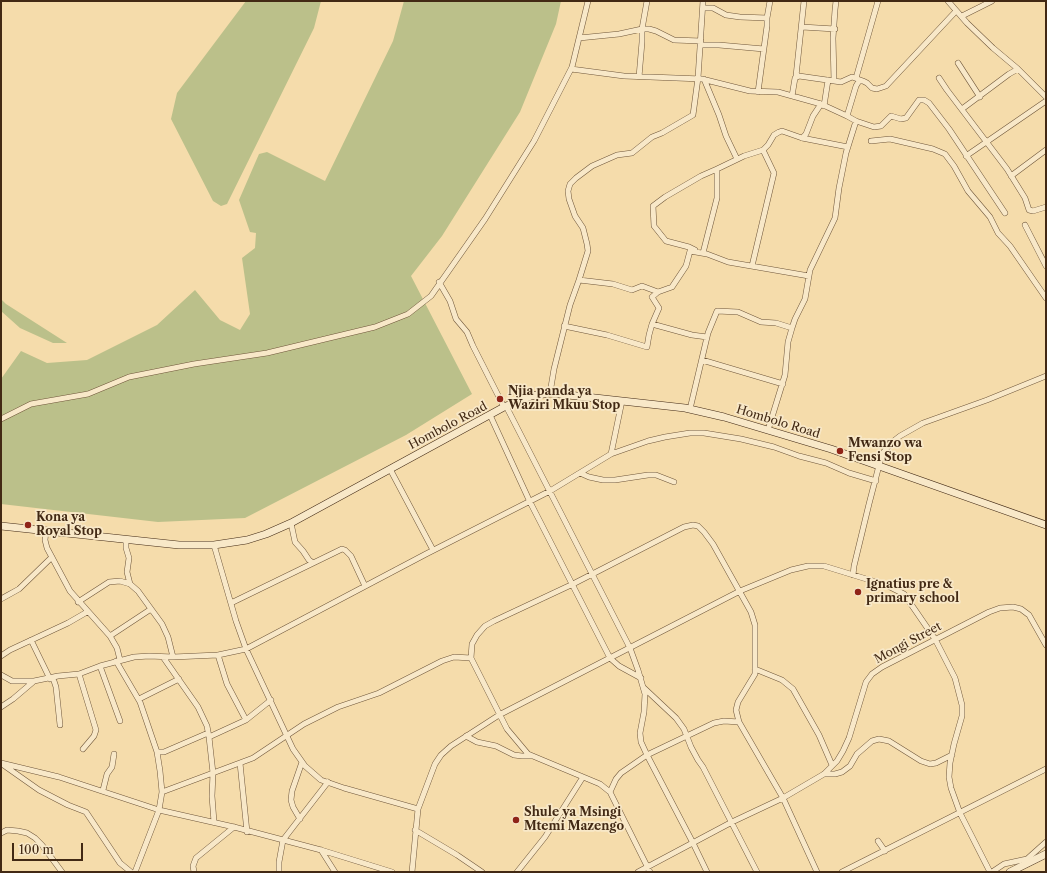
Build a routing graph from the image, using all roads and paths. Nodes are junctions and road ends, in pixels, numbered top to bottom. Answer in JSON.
{"nodes":[{"id":1,"x":588,"y":1,"type":"edge"},
{"id":2,"x":647,"y":1,"type":"edge"},
{"id":3,"x":703,"y":1,"type":"edge"},
{"id":4,"x":770,"y":1,"type":"edge"},
{"id":5,"x":804,"y":1,"type":"edge"},
{"id":6,"x":836,"y":1,"type":"edge"},
{"id":7,"x":878,"y":1,"type":"edge"},
{"id":8,"x":948,"y":1,"type":"edge"},
{"id":9,"x":992,"y":1,"type":"edge"},
{"id":10,"x":703,"y":8,"type":"junction"},
{"id":11,"x":956,"y":10,"type":"junction"},
{"id":12,"x":962,"y":16,"type":"junction"},
{"id":13,"x":767,"y":18,"type":"junction"},
{"id":14,"x":802,"y":27,"type":"junction"},
{"id":15,"x":642,"y":29,"type":"junction"},
{"id":16,"x":835,"y":29,"type":"junction"},
{"id":17,"x":579,"y":38,"type":"junction"},
{"id":18,"x":701,"y":43,"type":"junction"},
{"id":19,"x":764,"y":49,"type":"junction"},
{"id":20,"x":958,"y":63,"type":"dead end"},
{"id":21,"x":571,"y":69,"type":"junction"},
{"id":22,"x":1018,"y":69,"type":"junction"},
{"id":23,"x":796,"y":76,"type":"junction"},
{"id":24,"x":639,"y":77,"type":"junction"},
{"id":25,"x":856,"y":78,"type":"junction"},
{"id":26,"x":939,"y":78,"type":"dead end"},
{"id":27,"x":701,"y":79,"type":"junction"},
{"id":28,"x":831,"y":80,"type":"junction"},
{"id":29,"x":863,"y":81,"type":"junction"},
{"id":30,"x":758,"y":92,"type":"junction"},
{"id":31,"x":792,"y":96,"type":"junction"},
{"id":32,"x":980,"y":97,"type":"junction"},
{"id":33,"x":1046,"y":97,"type":"edge"},
{"id":34,"x":1046,"y":101,"type":"edge"},
{"id":35,"x":823,"y":105,"type":"junction"},
{"id":36,"x":962,"y":109,"type":"junction"},
{"id":37,"x":848,"y":116,"type":"junction"},
{"id":38,"x":856,"y":121,"type":"junction"},
{"id":39,"x":802,"y":138,"type":"junction"},
{"id":40,"x":871,"y":141,"type":"dead end"},
{"id":41,"x":987,"y":142,"type":"junction"},
{"id":42,"x":848,"y":147,"type":"junction"},
{"id":43,"x":763,"y":150,"type":"junction"},
{"id":44,"x":1046,"y":150,"type":"edge"},
{"id":45,"x":966,"y":156,"type":"junction"},
{"id":46,"x":737,"y":159,"type":"junction"},
{"id":47,"x":717,"y":169,"type":"junction"},
{"id":48,"x":1011,"y":176,"type":"junction"},
{"id":49,"x":1046,"y":207,"type":"edge"},
{"id":50,"x":1004,"y":213,"type":"dead end"},
{"id":51,"x":1025,"y":225,"type":"dead end"},
{"id":52,"x":696,"y":251,"type":"junction"},
{"id":53,"x":703,"y":253,"type":"junction"},
{"id":54,"x":1044,"y":254,"type":"edge"},
{"id":55,"x":752,"y":266,"type":"junction"},
{"id":56,"x":1046,"y":266,"type":"edge"},
{"id":57,"x":809,"y":276,"type":"junction"},
{"id":58,"x":579,"y":280,"type":"junction"},
{"id":59,"x":439,"y":282,"type":"junction"},
{"id":60,"x":658,"y":292,"type":"junction"},
{"id":61,"x":1046,"y":298,"type":"edge"},
{"id":62,"x":652,"y":324,"type":"junction"},
{"id":63,"x":564,"y":326,"type":"junction"},
{"id":64,"x":792,"y":328,"type":"junction"},
{"id":65,"x":707,"y":337,"type":"junction"},
{"id":66,"x":702,"y":360,"type":"junction"},
{"id":67,"x":1046,"y":376,"type":"edge"},
{"id":68,"x":783,"y":384,"type":"junction"},
{"id":69,"x":550,"y":393,"type":"junction"},
{"id":70,"x":622,"y":401,"type":"junction"},
{"id":71,"x":505,"y":407,"type":"junction"},
{"id":72,"x":690,"y":409,"type":"junction"},
{"id":73,"x":490,"y":415,"type":"junction"},
{"id":74,"x":1,"y":419,"type":"edge"},
{"id":75,"x":768,"y":430,"type":"junction"},
{"id":76,"x":611,"y":454,"type":"junction"},
{"id":77,"x":879,"y":467,"type":"junction"},
{"id":78,"x":390,"y":469,"type":"junction"},
{"id":79,"x":580,"y":473,"type":"junction"},
{"id":80,"x":876,"y":481,"type":"junction"},
{"id":81,"x":674,"y":482,"type":"dead end"},
{"id":82,"x":550,"y":491,"type":"junction"},
{"id":83,"x":530,"y":502,"type":"junction"},
{"id":84,"x":291,"y":523,"type":"junction"},
{"id":85,"x":1,"y":526,"type":"edge"},
{"id":86,"x":1046,"y":526,"type":"edge"},
{"id":87,"x":46,"y":531,"type":"junction"},
{"id":88,"x":126,"y":539,"type":"junction"},
{"id":89,"x":214,"y":545,"type":"junction"},
{"id":90,"x":434,"y":550,"type":"junction"},
{"id":91,"x":52,"y":556,"type":"junction"},
{"id":92,"x":313,"y":563,"type":"junction"},
{"id":93,"x":592,"y":574,"type":"junction"},
{"id":94,"x":853,"y":575,"type":"junction"},
{"id":95,"x":130,"y":584,"type":"junction"},
{"id":96,"x":573,"y":584,"type":"junction"},
{"id":97,"x":365,"y":586,"type":"junction"},
{"id":98,"x":740,"y":591,"type":"junction"},
{"id":99,"x":1,"y":599,"type":"edge"},
{"id":100,"x":78,"y":602,"type":"junction"},
{"id":101,"x":231,"y":603,"type":"junction"},
{"id":102,"x":151,"y":609,"type":"junction"},
{"id":103,"x":87,"y":612,"type":"junction"},
{"id":104,"x":110,"y":636,"type":"junction"},
{"id":105,"x":935,"y":639,"type":"junction"},
{"id":106,"x":31,"y":640,"type":"junction"},
{"id":107,"x":1046,"y":645,"type":"edge"},
{"id":108,"x":630,"y":648,"type":"junction"},
{"id":109,"x":246,"y":649,"type":"junction"},
{"id":110,"x":218,"y":655,"type":"junction"},
{"id":111,"x":1,"y":656,"type":"edge"},
{"id":112,"x":163,"y":657,"type":"junction"},
{"id":113,"x":173,"y":657,"type":"junction"},
{"id":114,"x":471,"y":658,"type":"junction"},
{"id":115,"x":610,"y":658,"type":"junction"},
{"id":116,"x":118,"y":660,"type":"junction"},
{"id":117,"x":100,"y":666,"type":"junction"},
{"id":118,"x":755,"y":669,"type":"junction"},
{"id":119,"x":79,"y":674,"type":"junction"},
{"id":120,"x":1,"y":675,"type":"edge"},
{"id":121,"x":51,"y":678,"type":"junction"},
{"id":122,"x":641,"y":678,"type":"junction"},
{"id":123,"x":179,"y":679,"type":"junction"},
{"id":124,"x":34,"y":681,"type":"junction"},
{"id":125,"x":643,"y":687,"type":"junction"},
{"id":126,"x":139,"y":699,"type":"junction"},
{"id":127,"x":271,"y":700,"type":"junction"},
{"id":128,"x":1,"y":707,"type":"edge"},
{"id":129,"x":499,"y":715,"type":"junction"},
{"id":130,"x":246,"y":720,"type":"junction"},
{"id":131,"x":120,"y":721,"type":"dead end"},
{"id":132,"x":739,"y":722,"type":"junction"},
{"id":133,"x":60,"y":725,"type":"dead end"},
{"id":134,"x":209,"y":735,"type":"junction"},
{"id":135,"x":687,"y":735,"type":"junction"},
{"id":136,"x":287,"y":736,"type":"junction"},
{"id":137,"x":466,"y":736,"type":"junction"},
{"id":138,"x":83,"y":749,"type":"dead end"},
{"id":139,"x":158,"y":752,"type":"junction"},
{"id":140,"x":114,"y":754,"type":"dead end"},
{"id":141,"x":952,"y":755,"type":"junction"},
{"id":142,"x":532,"y":756,"type":"junction"},
{"id":143,"x":647,"y":756,"type":"junction"},
{"id":144,"x":302,"y":762,"type":"junction"},
{"id":145,"x":1,"y":763,"type":"edge"},
{"id":146,"x":240,"y":763,"type":"junction"},
{"id":147,"x":832,"y":765,"type":"junction"},
{"id":148,"x":1046,"y":769,"type":"edge"},
{"id":149,"x":213,"y":773,"type":"junction"},
{"id":150,"x":824,"y":774,"type":"junction"},
{"id":151,"x":583,"y":777,"type":"junction"},
{"id":152,"x":328,"y":782,"type":"junction"},
{"id":153,"x":103,"y":790,"type":"junction"},
{"id":154,"x":162,"y":792,"type":"junction"},
{"id":155,"x":610,"y":792,"type":"junction"},
{"id":156,"x":783,"y":798,"type":"junction"},
{"id":157,"x":418,"y":809,"type":"junction"},
{"id":158,"x":159,"y":810,"type":"junction"},
{"id":159,"x":960,"y":814,"type":"junction"},
{"id":160,"x":300,"y":819,"type":"junction"},
{"id":161,"x":214,"y":822,"type":"junction"},
{"id":162,"x":732,"y":822,"type":"junction"},
{"id":163,"x":234,"y":827,"type":"junction"},
{"id":164,"x":415,"y":830,"type":"junction"},
{"id":165,"x":247,"y":832,"type":"junction"},
{"id":166,"x":1,"y":833,"type":"edge"},
{"id":167,"x":283,"y":840,"type":"junction"},
{"id":168,"x":878,"y":841,"type":"dead end"},
{"id":169,"x":693,"y":842,"type":"junction"},
{"id":170,"x":1046,"y":842,"type":"edge"},
{"id":171,"x":321,"y":850,"type":"junction"},
{"id":172,"x":885,"y":851,"type":"junction"},
{"id":173,"x":1046,"y":854,"type":"edge"},
{"id":174,"x":649,"y":869,"type":"edge"},
{"id":175,"x":62,"y":872,"type":"edge"},
{"id":176,"x":131,"y":872,"type":"edge"},
{"id":177,"x":135,"y":872,"type":"edge"},
{"id":178,"x":194,"y":872,"type":"edge"},
{"id":179,"x":280,"y":872,"type":"edge"},
{"id":180,"x":335,"y":872,"type":"edge"},
{"id":181,"x":392,"y":872,"type":"edge"},
{"id":182,"x":412,"y":872,"type":"edge"},
{"id":183,"x":482,"y":872,"type":"edge"},
{"id":184,"x":516,"y":872,"type":"edge"},
{"id":185,"x":638,"y":872,"type":"edge"},
{"id":186,"x":707,"y":872,"type":"edge"},
{"id":187,"x":757,"y":872,"type":"edge"},
{"id":188,"x":817,"y":872,"type":"edge"},
{"id":189,"x":842,"y":872,"type":"edge"},
{"id":190,"x":991,"y":872,"type":"edge"},
{"id":191,"x":1010,"y":872,"type":"edge"}],
"edges":[{"from":1,"to":17,"type":"street"},
{"from":2,"to":15,"type":"street"},
{"from":3,"to":10,"type":"street"},
{"from":4,"to":13,"type":"street"},
{"from":5,"to":14,"type":"street"},
{"from":6,"to":16,"type":"street"},
{"from":7,"to":25,"type":"street"},
{"from":8,"to":11,"type":"street"},
{"from":9,"to":12,"type":"street"},
{"from":10,"to":13,"type":"street"},
{"from":10,"to":18,"type":"street"},
{"from":11,"to":12,"type":"street"},
{"from":11,"to":29,"type":"street"},
{"from":12,"to":22,"type":"street"},
{"from":13,"to":19,"type":"street"},
{"from":14,"to":16,"type":"street"},
{"from":14,"to":23,"type":"street"},
{"from":15,"to":17,"type":"street"},
{"from":15,"to":18,"type":"street"},
{"from":15,"to":24,"type":"street"},
{"from":16,"to":28,"type":"street"},
{"from":17,"to":21,"type":"street"},
{"from":18,"to":19,"type":"street"},
{"from":18,"to":27,"type":"street"},
{"from":19,"to":30,"type":"street"},
{"from":20,"to":32,"type":"street"},
{"from":21,"to":24,"type":"street"},
{"from":21,"to":59,"type":"street"},
{"from":22,"to":32,"type":"street"},
{"from":22,"to":33,"type":"street"},
{"from":23,"to":28,"type":"street"},
{"from":23,"to":31,"type":"street"},
{"from":24,"to":27,"type":"street"},
{"from":25,"to":28,"type":"street"},
{"from":25,"to":29,"type":"street"},
{"from":26,"to":36,"type":"street"},
{"from":27,"to":30,"type":"street"},
{"from":27,"to":46,"type":"street"},
{"from":27,"to":58,"type":"street"},
{"from":28,"to":35,"type":"street"},
{"from":29,"to":37,"type":"street"},
{"from":30,"to":31,"type":"street"},
{"from":31,"to":35,"type":"street"},
{"from":32,"to":36,"type":"street"},
{"from":34,"to":41,"type":"street"},
{"from":35,"to":37,"type":"street"},
{"from":35,"to":39,"type":"street"},
{"from":36,"to":41,"type":"street"},
{"from":37,"to":38,"type":"street"},
{"from":38,"to":42,"type":"street"},
{"from":38,"to":45,"type":"street"},
{"from":39,"to":42,"type":"street"},
{"from":39,"to":43,"type":"street"},
{"from":40,"to":61,"type":"street"},
{"from":41,"to":45,"type":"street"},
{"from":41,"to":48,"type":"street"},
{"from":42,"to":57,"type":"street"},
{"from":43,"to":46,"type":"street"},
{"from":43,"to":55,"type":"street"},
{"from":44,"to":48,"type":"street"},
{"from":45,"to":50,"type":"street"},
{"from":46,"to":47,"type":"street"},
{"from":47,"to":52,"type":"street"},
{"from":47,"to":53,"type":"street"},
{"from":48,"to":49,"type":"street"},
{"from":51,"to":54,"type":"street"},
{"from":52,"to":53,"type":"street"},
{"from":52,"to":60,"type":"street"},
{"from":53,"to":55,"type":"street"},
{"from":54,"to":56,"type":"street"},
{"from":55,"to":57,"type":"street"},
{"from":57,"to":64,"type":"street"},
{"from":58,"to":60,"type":"street"},
{"from":58,"to":63,"type":"street"},
{"from":59,"to":71,"type":"street"},
{"from":59,"to":74,"type":"street"},
{"from":60,"to":62,"type":"street"},
{"from":62,"to":63,"type":"street"},
{"from":62,"to":65,"type":"street"},
{"from":63,"to":69,"type":"street"},
{"from":64,"to":65,"type":"street"},
{"from":64,"to":68,"type":"street"},
{"from":65,"to":66,"type":"street"},
{"from":66,"to":68,"type":"street"},
{"from":66,"to":72,"type":"street"},
{"from":67,"to":77,"type":"street"},
{"from":68,"to":75,"type":"street"},
{"from":69,"to":70,"type":"street","name":"Hombolo Road"},
{"from":69,"to":71,"type":"street","name":"Hombolo Road"},
{"from":70,"to":72,"type":"street","name":"Hombolo Road"},
{"from":70,"to":76,"type":"street"},
{"from":71,"to":73,"type":"street","name":"Hombolo Road"},
{"from":71,"to":82,"type":"street"},
{"from":72,"to":75,"type":"street","name":"Hombolo Road"},
{"from":73,"to":78,"type":"street","name":"Hombolo Road"},
{"from":73,"to":83,"type":"street"},
{"from":75,"to":77,"type":"street","name":"Hombolo Road"},
{"from":76,"to":79,"type":"street"},
{"from":76,"to":80,"type":"street"},
{"from":77,"to":80,"type":"street"},
{"from":77,"to":86,"type":"street","name":"Hombolo Road"},
{"from":78,"to":84,"type":"street","name":"Hombolo Road"},
{"from":78,"to":90,"type":"street"},
{"from":79,"to":81,"type":"street"},
{"from":79,"to":82,"type":"street"},
{"from":80,"to":94,"type":"street"},
{"from":82,"to":83,"type":"street"},
{"from":82,"to":93,"type":"street"},
{"from":83,"to":90,"type":"street"},
{"from":83,"to":96,"type":"street"},
{"from":84,"to":89,"type":"street","name":"Hombolo Road"},
{"from":84,"to":92,"type":"street"},
{"from":85,"to":87,"type":"street","name":"Hombolo Road"},
{"from":87,"to":88,"type":"street","name":"Hombolo Road"},
{"from":87,"to":91,"type":"street"},
{"from":88,"to":89,"type":"street","name":"Hombolo Road"},
{"from":88,"to":95,"type":"street"},
{"from":89,"to":101,"type":"street"},
{"from":90,"to":97,"type":"street"},
{"from":91,"to":99,"type":"street"},
{"from":91,"to":100,"type":"street"},
{"from":92,"to":97,"type":"street"},
{"from":92,"to":101,"type":"street"},
{"from":93,"to":96,"type":"street"},
{"from":93,"to":98,"type":"street"},
{"from":93,"to":108,"type":"street"},
{"from":94,"to":98,"type":"street"},
{"from":94,"to":105,"type":"street"},
{"from":95,"to":100,"type":"street"},
{"from":95,"to":102,"type":"street"},
{"from":96,"to":114,"type":"street"},
{"from":96,"to":115,"type":"street"},
{"from":97,"to":109,"type":"street"},
{"from":98,"to":108,"type":"street"},
{"from":98,"to":118,"type":"street"},
{"from":100,"to":103,"type":"street"},
{"from":101,"to":109,"type":"street"},
{"from":102,"to":104,"type":"street"},
{"from":102,"to":113,"type":"street"},
{"from":103,"to":104,"type":"street"},
{"from":103,"to":106,"type":"street"},
{"from":104,"to":116,"type":"street"},
{"from":105,"to":107,"type":"street","name":"Mongi Street"},
{"from":105,"to":141,"type":"street"},
{"from":105,"to":147,"type":"street","name":"Mongi Street"},
{"from":106,"to":111,"type":"street"},
{"from":106,"to":121,"type":"street"},
{"from":108,"to":115,"type":"street"},
{"from":108,"to":122,"type":"street"},
{"from":109,"to":110,"type":"street"},
{"from":109,"to":127,"type":"street"},
{"from":110,"to":113,"type":"street"},
{"from":110,"to":130,"type":"street"},
{"from":112,"to":113,"type":"street"},
{"from":112,"to":116,"type":"street"},
{"from":112,"to":123,"type":"street"},
{"from":114,"to":129,"type":"street"},
{"from":114,"to":136,"type":"street"},
{"from":115,"to":122,"type":"street"},
{"from":115,"to":129,"type":"street"},
{"from":116,"to":117,"type":"street"},
{"from":116,"to":126,"type":"street"},
{"from":117,"to":119,"type":"street"},
{"from":117,"to":131,"type":"street"},
{"from":118,"to":132,"type":"street"},
{"from":118,"to":147,"type":"street"},
{"from":119,"to":121,"type":"street"},
{"from":119,"to":138,"type":"street"},
{"from":120,"to":124,"type":"street"},
{"from":121,"to":124,"type":"street"},
{"from":121,"to":133,"type":"street"},
{"from":122,"to":125,"type":"street"},
{"from":123,"to":126,"type":"street"},
{"from":123,"to":134,"type":"street"},
{"from":124,"to":128,"type":"street"},
{"from":125,"to":135,"type":"street"},
{"from":125,"to":143,"type":"street"},
{"from":126,"to":139,"type":"street"},
{"from":127,"to":130,"type":"street"},
{"from":127,"to":136,"type":"street"},
{"from":129,"to":137,"type":"street"},
{"from":129,"to":142,"type":"street"},
{"from":130,"to":134,"type":"street"},
{"from":132,"to":135,"type":"street"},
{"from":132,"to":156,"type":"street"},
{"from":134,"to":139,"type":"street"},
{"from":134,"to":149,"type":"street"},
{"from":135,"to":143,"type":"street"},
{"from":135,"to":162,"type":"street"},
{"from":136,"to":144,"type":"street"},
{"from":136,"to":146,"type":"street"},
{"from":137,"to":142,"type":"street"},
{"from":137,"to":157,"type":"street"},
{"from":139,"to":154,"type":"street"},
{"from":140,"to":153,"type":"street"},
{"from":141,"to":150,"type":"street"},
{"from":141,"to":159,"type":"street"},
{"from":142,"to":151,"type":"street"},
{"from":143,"to":155,"type":"street"},
{"from":143,"to":169,"type":"street"},
{"from":144,"to":152,"type":"street"},
{"from":144,"to":160,"type":"street"},
{"from":145,"to":153,"type":"street"},
{"from":145,"to":176,"type":"street"},
{"from":146,"to":149,"type":"street"},
{"from":146,"to":165,"type":"street"},
{"from":147,"to":150,"type":"street","name":"Mongi Street"},
{"from":148,"to":159,"type":"street"},
{"from":149,"to":154,"type":"street"},
{"from":149,"to":161,"type":"street"},
{"from":150,"to":156,"type":"street","name":"Mongi Street"},
{"from":151,"to":155,"type":"street"},
{"from":151,"to":184,"type":"street"},
{"from":152,"to":157,"type":"street"},
{"from":152,"to":160,"type":"street"},
{"from":153,"to":158,"type":"street"},
{"from":154,"to":158,"type":"street"},
{"from":155,"to":174,"type":"street"},
{"from":156,"to":162,"type":"street","name":"Mongi Street"},
{"from":156,"to":188,"type":"street"},
{"from":157,"to":164,"type":"street"},
{"from":158,"to":161,"type":"street"},
{"from":158,"to":177,"type":"street"},
{"from":159,"to":172,"type":"street"},
{"from":159,"to":190,"type":"street"},
{"from":160,"to":167,"type":"street"},
{"from":161,"to":163,"type":"street"},
{"from":162,"to":169,"type":"street","name":"Mongi Street"},
{"from":162,"to":187,"type":"street"},
{"from":163,"to":165,"type":"street"},
{"from":163,"to":178,"type":"street"},
{"from":164,"to":182,"type":"street"},
{"from":164,"to":183,"type":"street"},
{"from":165,"to":167,"type":"street"},
{"from":166,"to":175,"type":"street"},
{"from":167,"to":171,"type":"street"},
{"from":167,"to":179,"type":"street"},
{"from":168,"to":172,"type":"street"},
{"from":169,"to":174,"type":"street","name":"Mongi Street"},
{"from":169,"to":186,"type":"street"},
{"from":170,"to":190,"type":"street"},
{"from":171,"to":180,"type":"street"},
{"from":171,"to":181,"type":"street"},
{"from":172,"to":189,"type":"street"},
{"from":173,"to":191,"type":"street"},
{"from":174,"to":185,"type":"street","name":"Mongi Street"}]}
